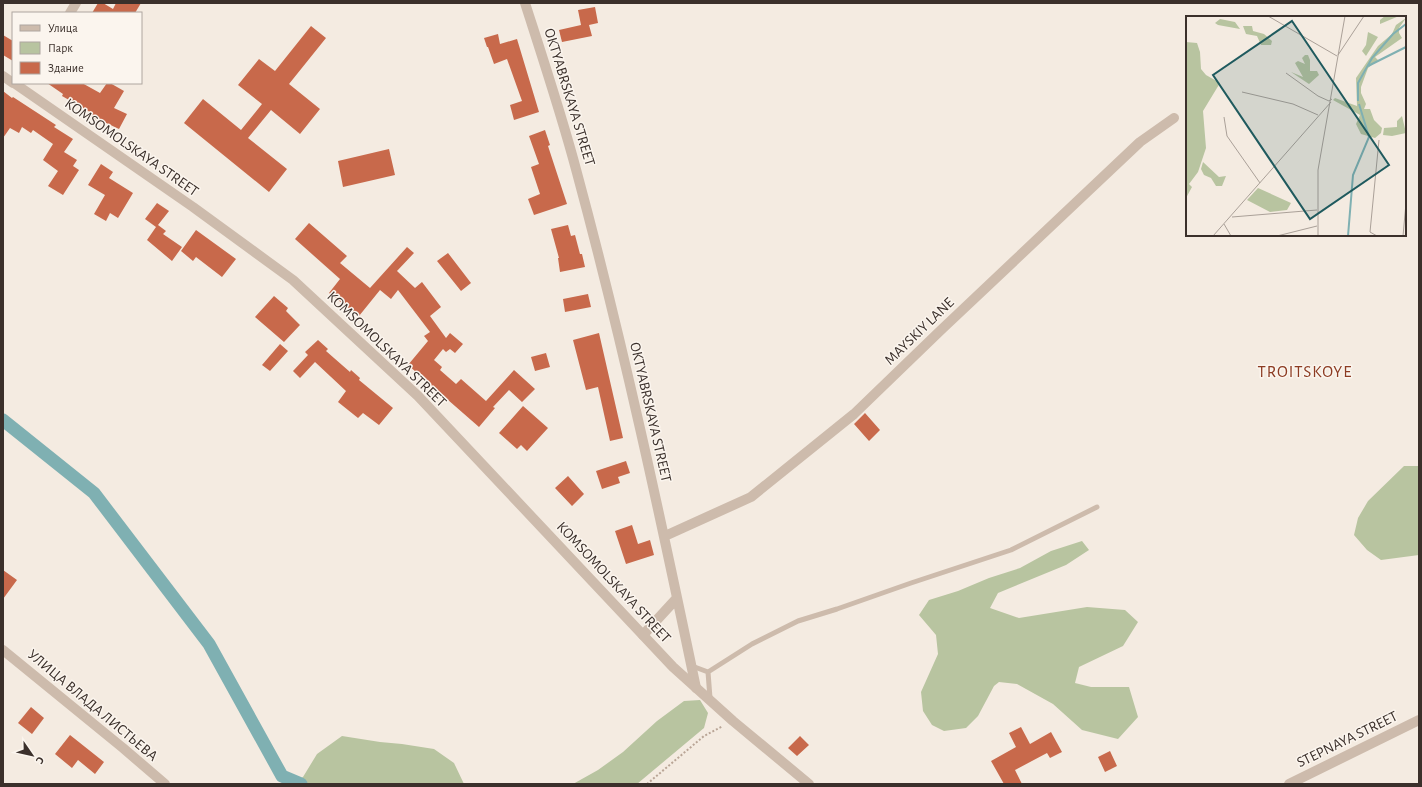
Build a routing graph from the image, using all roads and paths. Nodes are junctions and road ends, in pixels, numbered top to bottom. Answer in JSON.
{"nodes":[{"id":1,"x":76,"y":3,"type":"edge"},
{"id":2,"x":525,"y":3,"type":"edge"},
{"id":3,"x":71,"y":12,"type":"edge"},
{"id":4,"x":3,"y":76,"type":"edge"},
{"id":5,"x":12,"y":82,"type":"edge"},
{"id":6,"x":26,"y":86,"type":"edge"},
{"id":7,"x":1174,"y":118,"type":"dead end"},
{"id":8,"x":1097,"y":507,"type":"dead end"},
{"id":9,"x":665,"y":536,"type":"junction"},
{"id":10,"x":678,"y":598,"type":"junction"},
{"id":11,"x":643,"y":635,"type":"junction"},
{"id":12,"x":3,"y":650,"type":"edge"},
{"id":13,"x":691,"y":666,"type":"junction"},
{"id":14,"x":708,"y":672,"type":"junction"},
{"id":15,"x":696,"y":688,"type":"junction"},
{"id":16,"x":710,"y":701,"type":"junction"},
{"id":17,"x":1419,"y":720,"type":"edge"},
{"id":18,"x":733,"y":721,"type":"junction"},
{"id":19,"x":164,"y":784,"type":"edge"},
{"id":20,"x":647,"y":784,"type":"edge"},
{"id":21,"x":809,"y":784,"type":"edge"},
{"id":22,"x":1289,"y":784,"type":"edge"}],
"edges":[{"from":1,"to":3,"type":"street"},
{"from":2,"to":9,"type":"street","name":"OKTYABRSKAYA STREET"},
{"from":4,"to":5,"type":"street","name":"KOMSOMOLSKAYA STREET"},
{"from":6,"to":11,"type":"street","name":"KOMSOMOLSKAYA STREET"},
{"from":7,"to":9,"type":"street","name":"MAYSKIY LANE"},
{"from":8,"to":14,"type":"lane"},
{"from":9,"to":10,"type":"street","name":"OKTYABRSKAYA STREET"},
{"from":10,"to":11,"type":"street"},
{"from":10,"to":13,"type":"street","name":"OKTYABRSKAYA STREET"},
{"from":11,"to":15,"type":"street","name":"KOMSOMOLSKAYA STREET"},
{"from":12,"to":19,"type":"street","name":"УЛИЦА ВЛАДА ЛИСТЬЕВА"},
{"from":13,"to":14,"type":"lane"},
{"from":13,"to":15,"type":"street","name":"OKTYABRSKAYA STREET"},
{"from":14,"to":16,"type":"lane"},
{"from":15,"to":16,"type":"street"},
{"from":16,"to":18,"type":"street"},
{"from":17,"to":22,"type":"street","name":"STEPNAYA STREET"},
{"from":18,"to":20,"type":"path"},
{"from":18,"to":21,"type":"street"}]}
